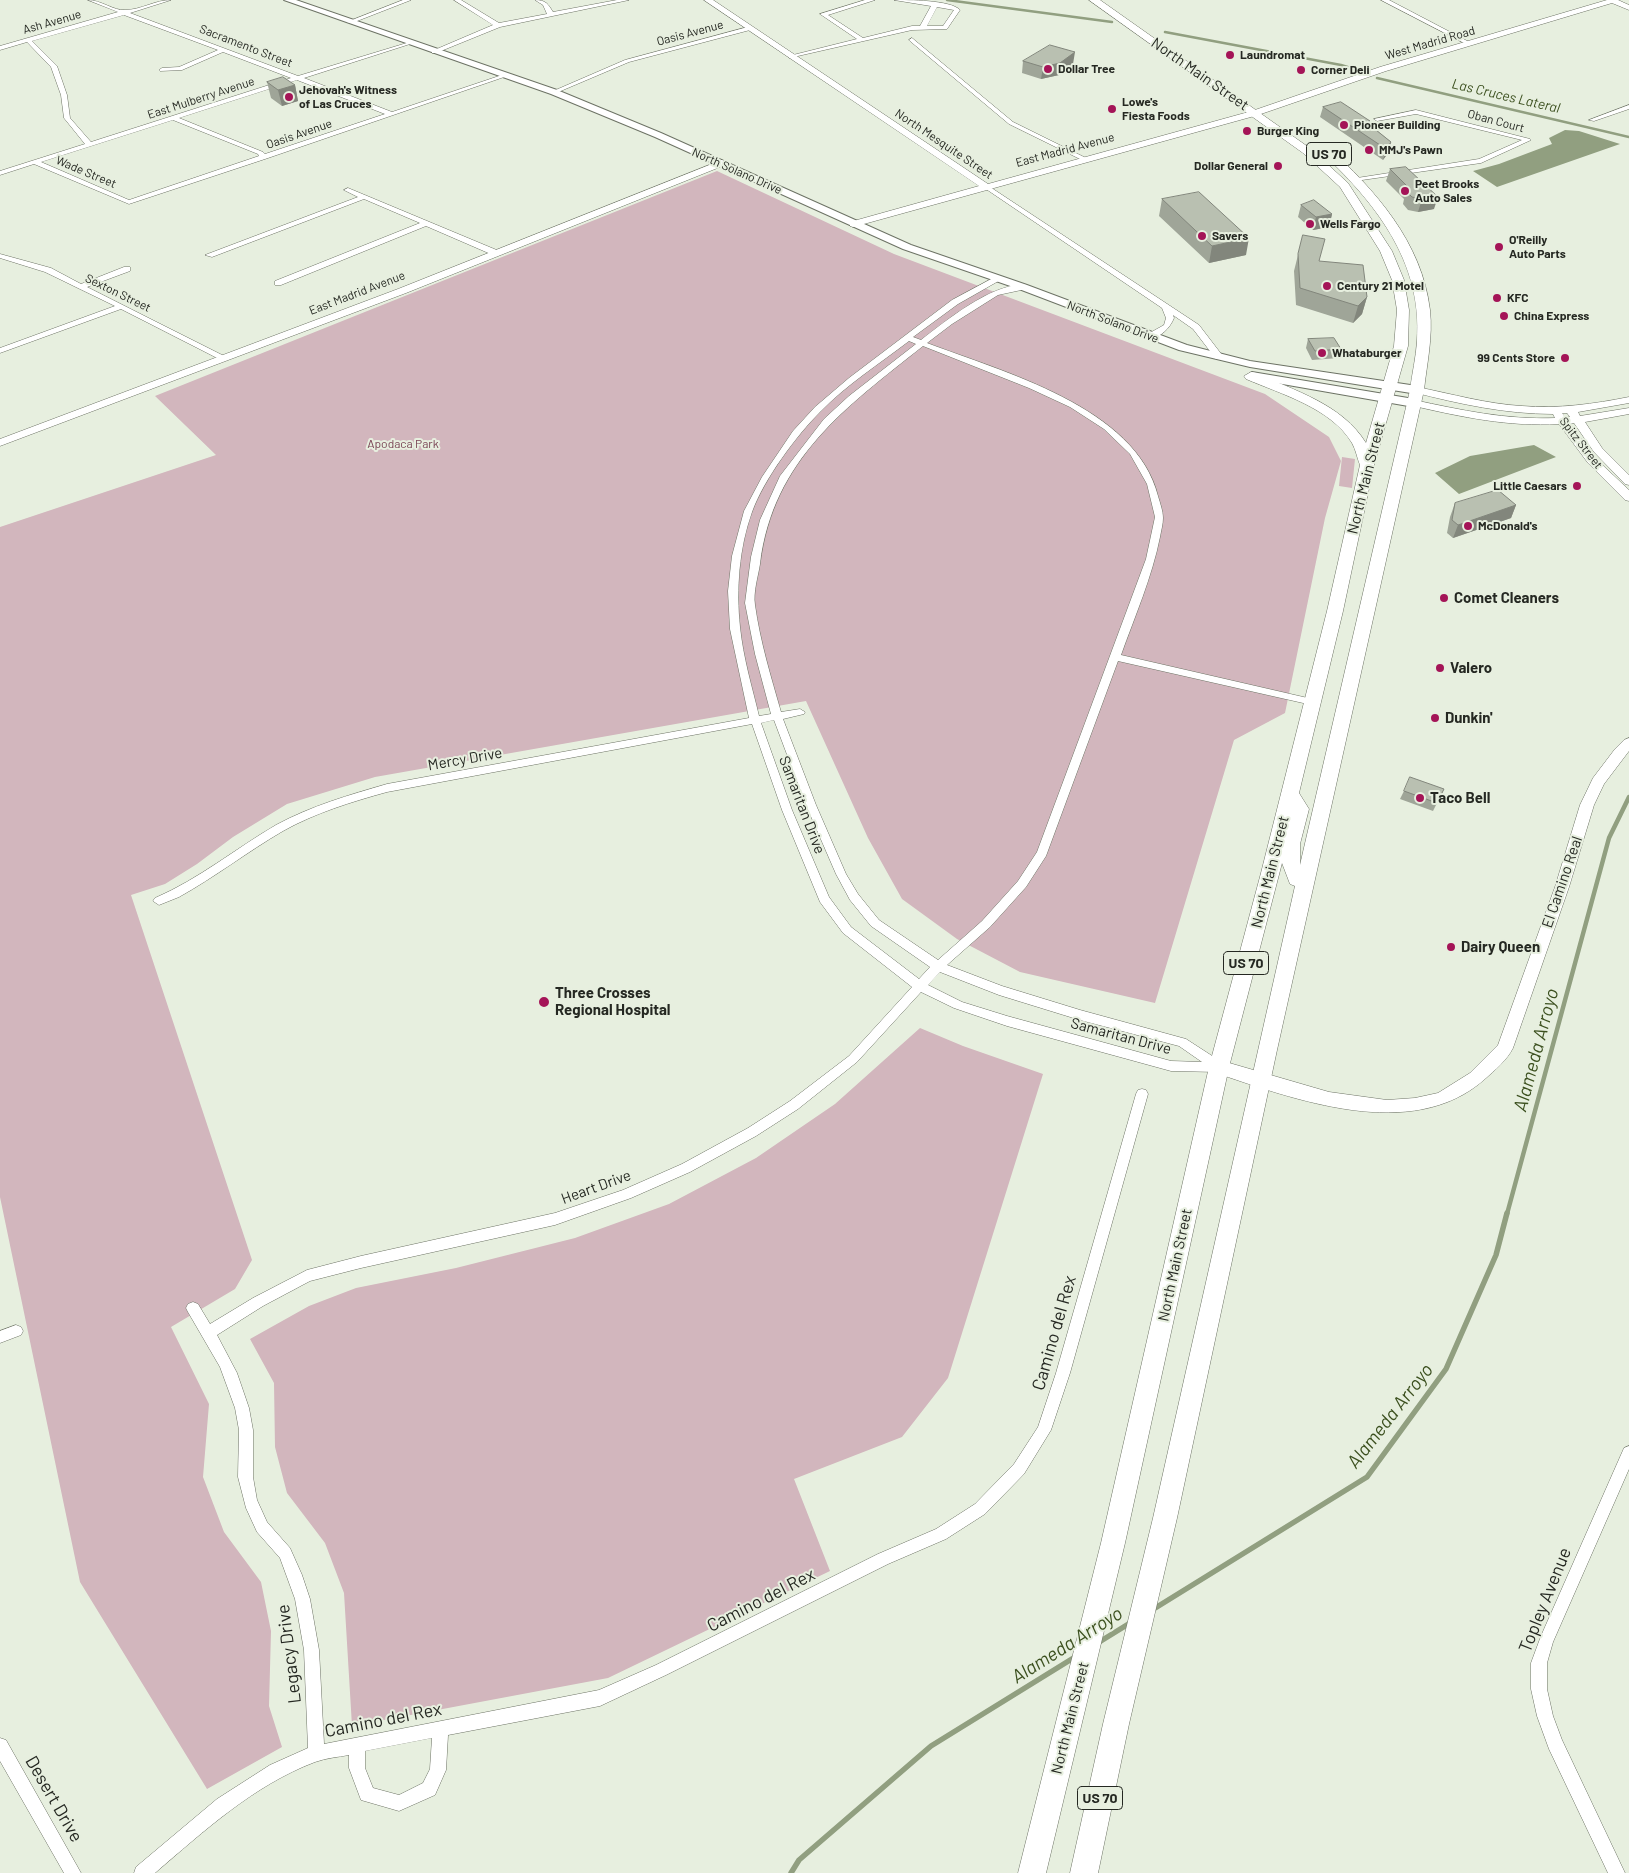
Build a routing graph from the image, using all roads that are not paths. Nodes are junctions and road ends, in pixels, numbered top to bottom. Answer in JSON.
{"nodes":[{"id":1,"x":92,"y":0,"type":"edge"},
{"id":2,"x":168,"y":0,"type":"edge"},
{"id":3,"x":291,"y":0,"type":"edge"},
{"id":4,"x":408,"y":0,"type":"edge"},
{"id":5,"x":458,"y":0,"type":"edge"},
{"id":6,"x":538,"y":0,"type":"edge"},
{"id":7,"x":554,"y":0,"type":"edge"},
{"id":8,"x":626,"y":0,"type":"edge"},
{"id":9,"x":708,"y":0,"type":"edge"},
{"id":10,"x":872,"y":0,"type":"edge"},
{"id":11,"x":897,"y":0,"type":"edge"},
{"id":12,"x":1094,"y":0,"type":"edge"},
{"id":13,"x":1111,"y":0,"type":"edge"},
{"id":14,"x":1384,"y":0,"type":"edge"},
{"id":15,"x":1612,"y":0,"type":"edge"},
{"id":16,"x":545,"y":4,"type":"junction"},
{"id":17,"x":935,"y":5,"type":"junction"},
{"id":18,"x":1629,"y":8,"type":"edge"},
{"id":19,"x":126,"y":12,"type":"junction"},
{"id":20,"x":550,"y":13,"type":"junction"},
{"id":21,"x":350,"y":22,"type":"junction"},
{"id":22,"x":498,"y":25,"type":"junction"},
{"id":23,"x":923,"y":27,"type":"junction"},
{"id":24,"x":748,"y":29,"type":"junction"},
{"id":25,"x":28,"y":40,"type":"junction"},
{"id":26,"x":862,"y":40,"type":"junction"},
{"id":27,"x":912,"y":40,"type":"dead end"},
{"id":28,"x":408,"y":43,"type":"junction"},
{"id":29,"x":1470,"y":44,"type":"junction"},
{"id":30,"x":0,"y":48,"type":"edge"},
{"id":31,"x":223,"y":50,"type":"junction"},
{"id":32,"x":1185,"y":51,"type":"junction"},
{"id":33,"x":434,"y":52,"type":"junction"},
{"id":34,"x":1171,"y":54,"type":"junction"},
{"id":35,"x":791,"y":57,"type":"junction"},
{"id":36,"x":162,"y":70,"type":"dead end"},
{"id":37,"x":504,"y":76,"type":"junction"},
{"id":38,"x":299,"y":78,"type":"junction"},
{"id":39,"x":1238,"y":88,"type":"dead end"},
{"id":40,"x":554,"y":92,"type":"junction"},
{"id":41,"x":1260,"y":107,"type":"junction"},
{"id":42,"x":1629,"y":107,"type":"edge"},
{"id":43,"x":392,"y":114,"type":"junction"},
{"id":44,"x":1281,"y":117,"type":"dead end"},
{"id":45,"x":173,"y":118,"type":"junction"},
{"id":46,"x":1377,"y":119,"type":"dead end"},
{"id":47,"x":1592,"y":120,"type":"dead end"},
{"id":48,"x":1292,"y":126,"type":"dead end"},
{"id":49,"x":90,"y":145,"type":"junction"},
{"id":50,"x":262,"y":158,"type":"junction"},
{"id":51,"x":1084,"y":159,"type":"junction"},
{"id":52,"x":35,"y":162,"type":"junction"},
{"id":53,"x":722,"y":163,"type":"junction"},
{"id":54,"x":0,"y":173,"type":"edge"},
{"id":55,"x":1357,"y":180,"type":"junction"},
{"id":56,"x":1344,"y":185,"type":"junction"},
{"id":57,"x":985,"y":186,"type":"junction"},
{"id":58,"x":348,"y":190,"type":"dead end"},
{"id":59,"x":364,"y":197,"type":"junction"},
{"id":60,"x":128,"y":202,"type":"joint"},
{"id":61,"x":426,"y":224,"type":"junction"},
{"id":62,"x":853,"y":224,"type":"junction"},
{"id":63,"x":496,"y":253,"type":"junction"},
{"id":64,"x":209,"y":255,"type":"dead end"},
{"id":65,"x":0,"y":256,"type":"edge"},
{"id":66,"x":127,"y":269,"type":"dead end"},
{"id":67,"x":998,"y":279,"type":"junction"},
{"id":68,"x":278,"y":283,"type":"dead end"},
{"id":69,"x":79,"y":286,"type":"junction"},
{"id":70,"x":1023,"y":287,"type":"junction"},
{"id":71,"x":120,"y":307,"type":"junction"},
{"id":72,"x":1166,"y":308,"type":"junction"},
{"id":73,"x":1150,"y":336,"type":"junction"},
{"id":74,"x":908,"y":338,"type":"junction"},
{"id":75,"x":923,"y":342,"type":"junction"},
{"id":76,"x":1183,"y":348,"type":"junction"},
{"id":77,"x":0,"y":351,"type":"edge"},
{"id":78,"x":1219,"y":357,"type":"junction"},
{"id":79,"x":224,"y":358,"type":"junction"},
{"id":80,"x":1251,"y":376,"type":"junction"},
{"id":81,"x":1387,"y":392,"type":"junction"},
{"id":82,"x":1415,"y":396,"type":"junction"},
{"id":83,"x":1629,"y":400,"type":"edge"},
{"id":84,"x":1554,"y":410,"type":"junction"},
{"id":85,"x":1629,"y":411,"type":"edge"},
{"id":86,"x":1574,"y":415,"type":"junction"},
{"id":87,"x":1562,"y":421,"type":"junction"},
{"id":88,"x":0,"y":443,"type":"edge"},
{"id":89,"x":777,"y":458,"type":"junction"},
{"id":90,"x":794,"y":463,"type":"junction"},
{"id":91,"x":1367,"y":465,"type":"junction"},
{"id":92,"x":1629,"y":482,"type":"edge"},
{"id":93,"x":1629,"y":497,"type":"edge"},
{"id":94,"x":735,"y":571,"type":"junction"},
{"id":95,"x":754,"y":572,"type":"junction"},
{"id":96,"x":1114,"y":656,"type":"junction"},
{"id":97,"x":1312,"y":702,"type":"junction"},
{"id":98,"x":800,"y":712,"type":"dead end"},
{"id":99,"x":777,"y":716,"type":"junction"},
{"id":100,"x":755,"y":720,"type":"junction"},
{"id":101,"x":1629,"y":742,"type":"edge"},
{"id":102,"x":1290,"y":793,"type":"junction"},
{"id":103,"x":1305,"y":882,"type":"junction"},
{"id":104,"x":159,"y":901,"type":"dead end"},
{"id":105,"x":938,"y":966,"type":"junction"},
{"id":106,"x":920,"y":987,"type":"junction"},
{"id":107,"x":1219,"y":1067,"type":"junction"},
{"id":108,"x":1260,"y":1080,"type":"junction"},
{"id":109,"x":1142,"y":1094,"type":"dead end"},
{"id":110,"x":193,"y":1308,"type":"dead end"},
{"id":111,"x":16,"y":1331,"type":"dead end"},
{"id":112,"x":209,"y":1332,"type":"junction"},
{"id":113,"x":0,"y":1337,"type":"edge"},
{"id":114,"x":1628,"y":1457,"type":"edge"},
{"id":115,"x":440,"y":1728,"type":"junction"},
{"id":116,"x":357,"y":1744,"type":"junction"},
{"id":117,"x":0,"y":1746,"type":"edge"},
{"id":118,"x":316,"y":1753,"type":"junction"},
{"id":119,"x":74,"y":1873,"type":"edge"},
{"id":120,"x":142,"y":1873,"type":"edge"},
{"id":121,"x":1032,"y":1873,"type":"edge"},
{"id":122,"x":1084,"y":1873,"type":"edge"},
{"id":123,"x":1617,"y":1873,"type":"edge"}],
"edges":[{"from":1,"to":19,"type":"street","name":"Sacramento Street"},
{"from":2,"to":19,"type":"street","name":"Ash Avenue"},
{"from":3,"to":21,"type":"main road","name":"North Solano Drive"},
{"from":4,"to":21,"type":"street"},
{"from":5,"to":22,"type":"street"},
{"from":6,"to":16,"type":"street"},
{"from":7,"to":16,"type":"street"},
{"from":8,"to":20,"type":"street"},
{"from":9,"to":24,"type":"street","name":"North Mesquite Street"},
{"from":10,"to":26,"type":"street"},
{"from":11,"to":17,"type":"street"},
{"from":12,"to":34,"type":"main road","name":"North Main Street","number":"US 70"},
{"from":13,"to":32,"type":"main road","name":"North Main Street"},
{"from":14,"to":29,"type":"street"},
{"from":15,"to":18,"type":"street"},
{"from":15,"to":29,"type":"street","name":"West Madrid Road"},
{"from":16,"to":20,"type":"street"},
{"from":17,"to":23,"type":"street"},
{"from":17,"to":23,"type":"street"},
{"from":19,"to":25,"type":"street","name":"Ash Avenue"},
{"from":19,"to":31,"type":"street","name":"Sacramento Street"},
{"from":20,"to":22,"type":"street"},
{"from":21,"to":28,"type":"main road","name":"North Solano Drive"},
{"from":22,"to":33,"type":"street"},
{"from":23,"to":26,"type":"street"},
{"from":24,"to":35,"type":"street","name":"North Mesquite Street"},
{"from":24,"to":40,"type":"street","name":"Oasis Avenue"},
{"from":25,"to":30,"type":"street","name":"Ash Avenue"},
{"from":25,"to":49,"type":"street"},
{"from":26,"to":35,"type":"street"},
{"from":27,"to":51,"type":"street"},
{"from":28,"to":33,"type":"main road","name":"North Solano Drive"},
{"from":28,"to":38,"type":"street","name":"East Mulberry Avenue"},
{"from":29,"to":41,"type":"street","name":"West Madrid Road"},
{"from":31,"to":36,"type":"street"},
{"from":31,"to":38,"type":"street","name":"Sacramento Street"},
{"from":32,"to":34,"type":"main road"},
{"from":32,"to":39,"type":"main road","name":"North Main Street"},
{"from":33,"to":37,"type":"main road","name":"North Solano Drive"},
{"from":34,"to":41,"type":"main road","name":"North Main Street","number":"US 70"},
{"from":35,"to":57,"type":"street","name":"North Mesquite Street"},
{"from":37,"to":40,"type":"main road","name":"North Solano Drive"},
{"from":37,"to":43,"type":"street","name":"Oasis Avenue"},
{"from":38,"to":43,"type":"street","name":"Sacramento Street"},
{"from":38,"to":45,"type":"street","name":"East Mulberry Avenue"},
{"from":40,"to":53,"type":"main road","name":"North Solano Drive"},
{"from":41,"to":44,"type":"main road","name":"North Main Street","number":"US 70"},
{"from":41,"to":51,"type":"street","name":"East Madrid Avenue"},
{"from":41,"to":56,"type":"main road","name":"North Main Street","number":"US 70"},
{"from":42,"to":47,"type":"street"},
{"from":43,"to":50,"type":"street","name":"Oasis Avenue"},
{"from":45,"to":49,"type":"street","name":"East Mulberry Avenue"},
{"from":45,"to":50,"type":"street"},
{"from":46,"to":55,"type":"street","name":"Oban Court"},
{"from":48,"to":55,"type":"main road","name":"North Main Street","number":"US 70"},
{"from":49,"to":52,"type":"street","name":"East Mulberry Avenue"},
{"from":50,"to":60,"type":"street","name":"Oasis Avenue"},
{"from":51,"to":57,"type":"street","name":"East Madrid Avenue"},
{"from":52,"to":54,"type":"street","name":"East Mulberry Avenue"},
{"from":52,"to":60,"type":"street","name":"Wade Street"},
{"from":53,"to":62,"type":"main road","name":"North Solano Drive"},
{"from":53,"to":63,"type":"street","name":"East Madrid Avenue"},
{"from":55,"to":56,"type":"main road"},
{"from":55,"to":82,"type":"main road","name":"North Main Street","number":"US 70"},
{"from":56,"to":81,"type":"main road","name":"North Main Street","number":"US 70"},
{"from":57,"to":62,"type":"street","name":"East Madrid Avenue"},
{"from":57,"to":72,"type":"street","name":"North Mesquite Street"},
{"from":58,"to":59,"type":"street"},
{"from":59,"to":61,"type":"street"},
{"from":59,"to":64,"type":"street"},
{"from":61,"to":63,"type":"street"},
{"from":61,"to":68,"type":"street"},
{"from":62,"to":67,"type":"main road","name":"North Solano Drive"},
{"from":63,"to":79,"type":"street","name":"East Madrid Avenue"},
{"from":65,"to":69,"type":"street","name":"Sexton Street"},
{"from":66,"to":69,"type":"street"},
{"from":67,"to":70,"type":"main road","name":"North Solano Drive"},
{"from":67,"to":74,"type":"street","name":"Samaritan Drive"},
{"from":69,"to":71,"type":"street","name":"Sexton Street"},
{"from":70,"to":73,"type":"main road","name":"North Solano Drive"},
{"from":70,"to":75,"type":"street","name":"Samaritan Drive"},
{"from":71,"to":77,"type":"street"},
{"from":71,"to":79,"type":"street","name":"Sexton Street"},
{"from":72,"to":73,"type":"street"},
{"from":72,"to":78,"type":"street","name":"North Mesquite Street"},
{"from":73,"to":76,"type":"main road","name":"North Solano Drive"},
{"from":74,"to":75,"type":"street","name":"Heart Drive"},
{"from":74,"to":89,"type":"street","name":"Samaritan Drive"},
{"from":75,"to":90,"type":"street","name":"Samaritan Drive"},
{"from":75,"to":96,"type":"street","name":"Heart Drive"},
{"from":76,"to":78,"type":"main road","name":"North Solano Drive"},
{"from":76,"to":80,"type":"main road","name":"North Solano Drive"},
{"from":78,"to":81,"type":"main road","name":"North Solano Drive"},
{"from":79,"to":88,"type":"street","name":"East Madrid Avenue"},
{"from":80,"to":81,"type":"main road","name":"North Solano Drive"},
{"from":80,"to":91,"type":"main road"},
{"from":81,"to":82,"type":"main road","name":"North Solano Drive"},
{"from":81,"to":91,"type":"main road","name":"North Main Street","number":"US 70"},
{"from":82,"to":84,"type":"street"},
{"from":82,"to":87,"type":"street"},
{"from":82,"to":103,"type":"main road","name":"North Main Street","number":"US 70"},
{"from":83,"to":86,"type":"street"},
{"from":84,"to":86,"type":"street"},
{"from":84,"to":87,"type":"street","name":"Spitz Street"},
{"from":85,"to":86,"type":"street"},
{"from":86,"to":87,"type":"street"},
{"from":86,"to":92,"type":"street","name":"Spitz Street"},
{"from":87,"to":93,"type":"street","name":"Spitz Street"},
{"from":89,"to":90,"type":"street"},
{"from":89,"to":94,"type":"street","name":"Samaritan Drive"},
{"from":90,"to":95,"type":"street","name":"Samaritan Drive"},
{"from":91,"to":97,"type":"main road","name":"North Main Street","number":"US 70"},
{"from":94,"to":95,"type":"street"},
{"from":94,"to":100,"type":"street","name":"Samaritan Drive"},
{"from":95,"to":99,"type":"street","name":"Samaritan Drive"},
{"from":96,"to":97,"type":"street"},
{"from":96,"to":105,"type":"street","name":"Heart Drive"},
{"from":97,"to":102,"type":"main road","name":"North Main Street","number":"US 70"},
{"from":98,"to":99,"type":"street","name":"Mercy Drive"},
{"from":99,"to":100,"type":"street","name":"Mercy Drive"},
{"from":99,"to":105,"type":"street","name":"Samaritan Drive"},
{"from":100,"to":104,"type":"street","name":"Mercy Drive"},
{"from":100,"to":106,"type":"street","name":"Samaritan Drive"},
{"from":101,"to":108,"type":"street","name":"El Camino Real"},
{"from":102,"to":103,"type":"main road"},
{"from":102,"to":107,"type":"main road","name":"North Main Street","number":"US 70"},
{"from":103,"to":108,"type":"main road","name":"North Main Street","number":"US 70"},
{"from":105,"to":106,"type":"street","name":"Heart Drive"},
{"from":105,"to":107,"type":"street","name":"Samaritan Drive"},
{"from":106,"to":107,"type":"street","name":"Samaritan Drive"},
{"from":106,"to":112,"type":"street","name":"Heart Drive"},
{"from":107,"to":108,"type":"street","name":"El Camino Real"},
{"from":107,"to":121,"type":"main road","name":"North Main Street","number":"US 70"},
{"from":108,"to":122,"type":"main road","name":"North Main Street","number":"US 70"},
{"from":109,"to":115,"type":"street","name":"Camino del Rex"},
{"from":110,"to":112,"type":"street","name":"Legacy Drive"},
{"from":111,"to":113,"type":"street"},
{"from":112,"to":118,"type":"street","name":"Legacy Drive"},
{"from":114,"to":123,"type":"street","name":"Topley Avenue"},
{"from":115,"to":116,"type":"street","name":"Camino del Rex"},
{"from":115,"to":116,"type":"street"},
{"from":116,"to":118,"type":"street","name":"Camino del Rex"},
{"from":117,"to":119,"type":"street","name":"Desert Drive"},
{"from":118,"to":120,"type":"street","name":"Camino del Rex"}]}
